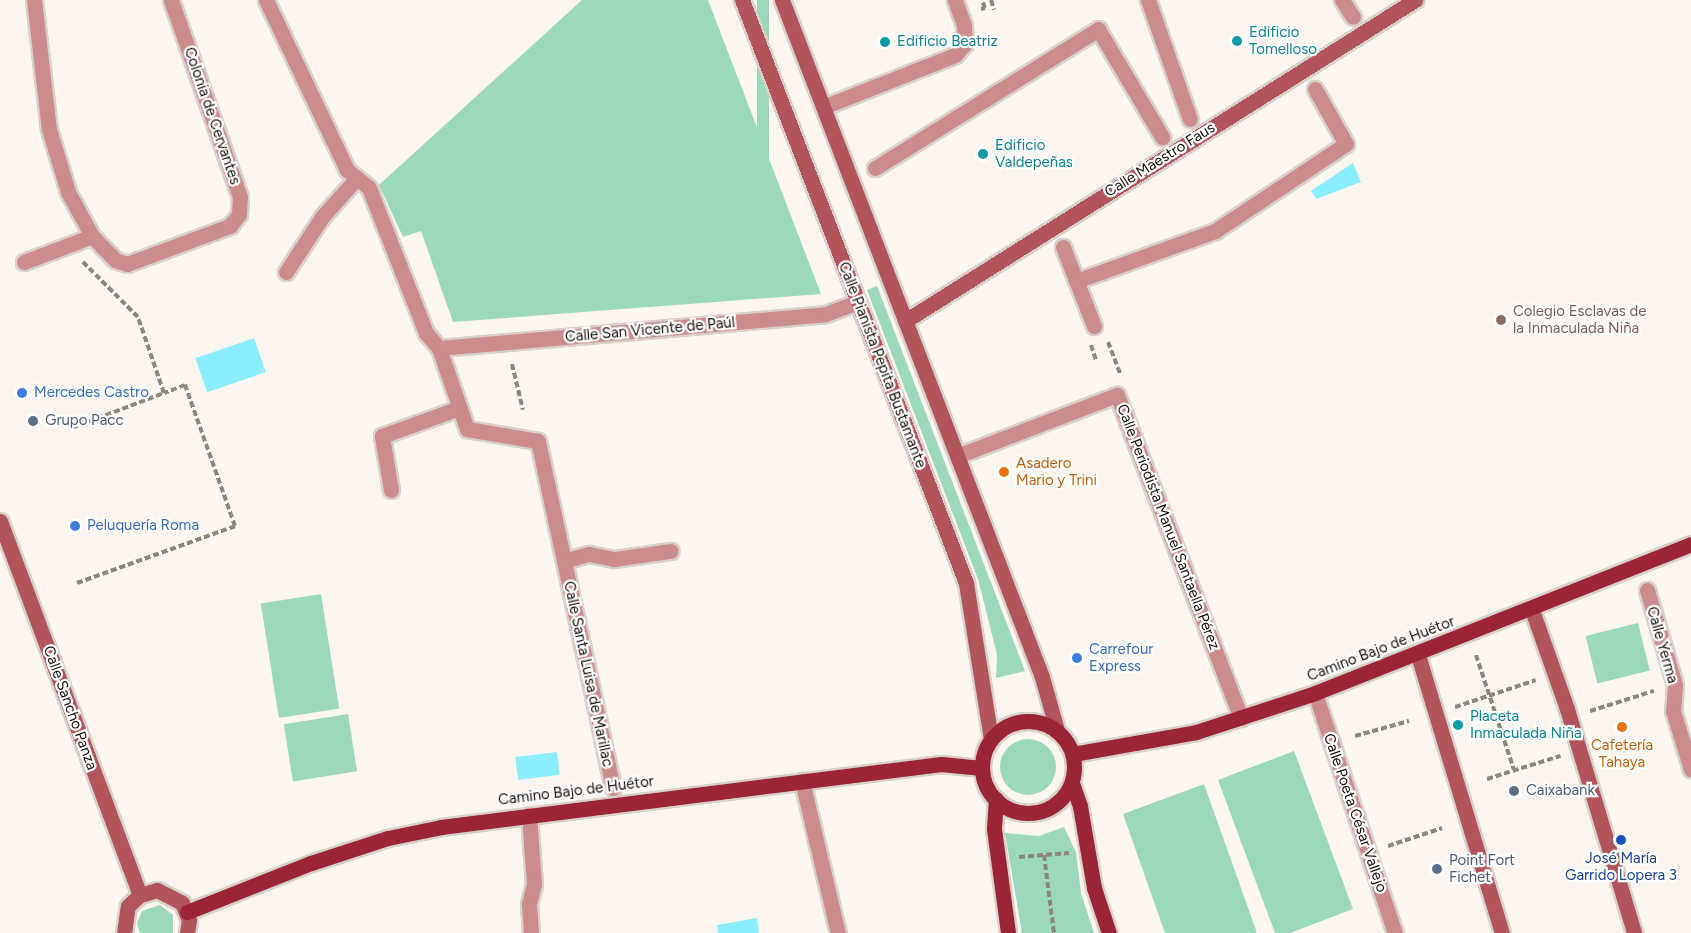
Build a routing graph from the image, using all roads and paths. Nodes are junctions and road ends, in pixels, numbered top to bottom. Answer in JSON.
{"nodes":[{"id":1,"x":34,"y":0,"type":"edge"},
{"id":2,"x":171,"y":0,"type":"edge"},
{"id":3,"x":266,"y":0,"type":"edge"},
{"id":4,"x":742,"y":0,"type":"edge"},
{"id":5,"x":782,"y":0,"type":"edge"},
{"id":6,"x":955,"y":0,"type":"edge"},
{"id":7,"x":982,"y":0,"type":"edge"},
{"id":8,"x":991,"y":0,"type":"edge"},
{"id":9,"x":1148,"y":0,"type":"edge"},
{"id":10,"x":1342,"y":0,"type":"edge"},
{"id":11,"x":1415,"y":0,"type":"edge"},
{"id":12,"x":980,"y":9,"type":"dead end"},
{"id":13,"x":994,"y":10,"type":"dead end"},
{"id":14,"x":1353,"y":17,"type":"dead end"},
{"id":15,"x":1315,"y":89,"type":"dead end"},
{"id":16,"x":823,"y":107,"type":"junction"},
{"id":17,"x":1190,"y":119,"type":"dead end"},
{"id":18,"x":1162,"y":137,"type":"dead end"},
{"id":19,"x":875,"y":168,"type":"dead end"},
{"id":20,"x":357,"y":178,"type":"junction"},
{"id":21,"x":92,"y":236,"type":"junction"},
{"id":22,"x":73,"y":244,"type":"junction"},
{"id":23,"x":1063,"y":247,"type":"dead end"},
{"id":24,"x":24,"y":262,"type":"dead end"},
{"id":25,"x":286,"y":272,"type":"dead end"},
{"id":26,"x":1076,"y":281,"type":"junction"},
{"id":27,"x":858,"y":302,"type":"junction"},
{"id":28,"x":905,"y":321,"type":"junction"},
{"id":29,"x":1099,"y":329,"type":"joint"},
{"id":30,"x":506,"y":342,"type":"junction"},
{"id":31,"x":439,"y":348,"type":"junction"},
{"id":32,"x":1121,"y":375,"type":"dead end"},
{"id":33,"x":164,"y":393,"type":"junction"},
{"id":34,"x":459,"y":408,"type":"junction"},
{"id":35,"x":523,"y":410,"type":"dead end"},
{"id":36,"x":72,"y":428,"type":"dead end"},
{"id":37,"x":957,"y":456,"type":"junction"},
{"id":38,"x":391,"y":490,"type":"dead end"},
{"id":39,"x":0,"y":520,"type":"edge"},
{"id":40,"x":1691,"y":544,"type":"edge"},
{"id":41,"x":670,"y":550,"type":"dead end"},
{"id":42,"x":564,"y":561,"type":"junction"},
{"id":43,"x":77,"y":583,"type":"dead end"},
{"id":44,"x":1647,"y":590,"type":"dead end"},
{"id":45,"x":1532,"y":610,"type":"junction"},
{"id":46,"x":1418,"y":655,"type":"junction"},
{"id":47,"x":1476,"y":655,"type":"dead end"},
{"id":48,"x":1545,"y":677,"type":"dead end"},
{"id":49,"x":1675,"y":685,"type":"junction"},
{"id":50,"x":1315,"y":693,"type":"junction"},
{"id":51,"x":1489,"y":696,"type":"junction"},
{"id":52,"x":1451,"y":708,"type":"dead end"},
{"id":53,"x":1585,"y":713,"type":"dead end"},
{"id":54,"x":1241,"y":718,"type":"junction"},
{"id":55,"x":1409,"y":721,"type":"dead end"},
{"id":56,"x":1056,"y":730,"type":"junction"},
{"id":57,"x":1355,"y":736,"type":"dead end"},
{"id":58,"x":991,"y":740,"type":"junction"},
{"id":59,"x":1570,"y":753,"type":"dead end"},
{"id":60,"x":1073,"y":754,"type":"junction"},
{"id":61,"x":982,"y":768,"type":"junction"},
{"id":62,"x":1691,"y":769,"type":"edge"},
{"id":63,"x":1514,"y":770,"type":"junction"},
{"id":64,"x":1487,"y":779,"type":"dead end"},
{"id":65,"x":802,"y":781,"type":"junction"},
{"id":66,"x":1071,"y":783,"type":"junction"},
{"id":67,"x":613,"y":788,"type":"dead end"},
{"id":68,"x":996,"y":799,"type":"junction"},
{"id":69,"x":529,"y":815,"type":"junction"},
{"id":70,"x":1442,"y":828,"type":"dead end"},
{"id":71,"x":1388,"y":846,"type":"dead end"},
{"id":72,"x":1076,"y":852,"type":"dead end"},
{"id":73,"x":1044,"y":855,"type":"junction"},
{"id":74,"x":1010,"y":858,"type":"dead end"},
{"id":75,"x":140,"y":895,"type":"junction"},
{"id":76,"x":187,"y":912,"type":"junction"},
{"id":77,"x":124,"y":933,"type":"edge"},
{"id":78,"x":187,"y":933,"type":"edge"},
{"id":79,"x":531,"y":933,"type":"edge"},
{"id":80,"x":838,"y":933,"type":"edge"},
{"id":81,"x":1008,"y":933,"type":"edge"},
{"id":82,"x":1054,"y":933,"type":"edge"},
{"id":83,"x":1109,"y":933,"type":"edge"},
{"id":84,"x":1395,"y":933,"type":"edge"},
{"id":85,"x":1502,"y":933,"type":"edge"},
{"id":86,"x":1634,"y":933,"type":"edge"}],
"edges":[{"from":1,"to":21,"type":"street","name":"Colonia de Cervantes"},
{"from":2,"to":21,"type":"street","name":"Colonia de Cervantes"},
{"from":3,"to":20,"type":"street","name":"Calle Santa Luisa de Marillac"},
{"from":4,"to":27,"type":"main road","name":"Calle Pianista Pepita Bustamante"},
{"from":5,"to":16,"type":"main road"},
{"from":6,"to":16,"type":"street"},
{"from":7,"to":12,"type":"path"},
{"from":8,"to":13,"type":"path"},
{"from":9,"to":17,"type":"street","name":"Calle Maestro Faus"},
{"from":10,"to":14,"type":"street"},
{"from":11,"to":28,"type":"main road","name":"Calle Maestro Faus"},
{"from":15,"to":26,"type":"street"},
{"from":16,"to":28,"type":"main road"},
{"from":18,"to":19,"type":"street"},
{"from":20,"to":25,"type":"street"},
{"from":20,"to":31,"type":"street","name":"Calle Santa Luisa de Marillac"},
{"from":21,"to":22,"type":"street"},
{"from":22,"to":24,"type":"street"},
{"from":22,"to":33,"type":"path"},
{"from":23,"to":26,"type":"street"},
{"from":26,"to":29,"type":"street"},
{"from":27,"to":30,"type":"street","name":"Calle San Vicente de Paúl"},
{"from":27,"to":58,"type":"main road","name":"Calle Pianista Pepita Bustamante"},
{"from":28,"to":37,"type":"main road"},
{"from":29,"to":32,"type":"path"},
{"from":30,"to":31,"type":"street","name":"Calle San Vicente de Paúl"},
{"from":30,"to":35,"type":"path"},
{"from":31,"to":34,"type":"street","name":"Calle Santa Luisa de Marillac"},
{"from":33,"to":36,"type":"path"},
{"from":33,"to":43,"type":"path"},
{"from":34,"to":38,"type":"street"},
{"from":34,"to":42,"type":"street","name":"Calle Santa Luisa de Marillac"},
{"from":37,"to":54,"type":"street","name":"Calle Periodista Manuel Santaella Pérez"},
{"from":37,"to":56,"type":"main road"},
{"from":39,"to":75,"type":"main road","name":"Calle Sancho Panza"},
{"from":40,"to":45,"type":"main road","name":"Camino Bajo de Huétor"},
{"from":41,"to":42,"type":"street","name":"Calle Santa Luisa de Marillac"},
{"from":42,"to":67,"type":"street","name":"Calle Santa Luisa de Marillac"},
{"from":44,"to":49,"type":"street","name":"Calle Yerma"},
{"from":45,"to":46,"type":"main road","name":"Camino Bajo de Huétor"},
{"from":45,"to":86,"type":"main road"},
{"from":46,"to":50,"type":"main road","name":"Camino Bajo de Huétor"},
{"from":46,"to":85,"type":"main road"},
{"from":47,"to":51,"type":"path"},
{"from":48,"to":51,"type":"path"},
{"from":49,"to":53,"type":"path"},
{"from":49,"to":62,"type":"street","name":"Calle Yerma"},
{"from":50,"to":54,"type":"main road","name":"Camino Bajo de Huétor"},
{"from":50,"to":84,"type":"street","name":"Calle Poeta César Vallejo"},
{"from":51,"to":52,"type":"path"},
{"from":51,"to":63,"type":"path"},
{"from":54,"to":60,"type":"main road","name":"Camino Bajo de Huétor"},
{"from":55,"to":57,"type":"path"},
{"from":56,"to":58,"type":"main road"},
{"from":56,"to":60,"type":"main road"},
{"from":58,"to":61,"type":"main road"},
{"from":59,"to":63,"type":"path"},
{"from":60,"to":66,"type":"main road"},
{"from":61,"to":65,"type":"main road","name":"Camino Bajo de Huétor"},
{"from":61,"to":68,"type":"main road"},
{"from":63,"to":64,"type":"path"},
{"from":65,"to":69,"type":"main road","name":"Camino Bajo de Huétor"},
{"from":65,"to":80,"type":"street"},
{"from":66,"to":68,"type":"main road"},
{"from":66,"to":83,"type":"main road"},
{"from":68,"to":81,"type":"main road"},
{"from":69,"to":76,"type":"main road","name":"Camino Bajo de Huétor"},
{"from":69,"to":79,"type":"street"},
{"from":70,"to":71,"type":"path"},
{"from":72,"to":73,"type":"path"},
{"from":73,"to":74,"type":"path"},
{"from":73,"to":82,"type":"path"},
{"from":75,"to":76,"type":"main road"},
{"from":75,"to":77,"type":"main road"},
{"from":76,"to":78,"type":"main road"}]}
